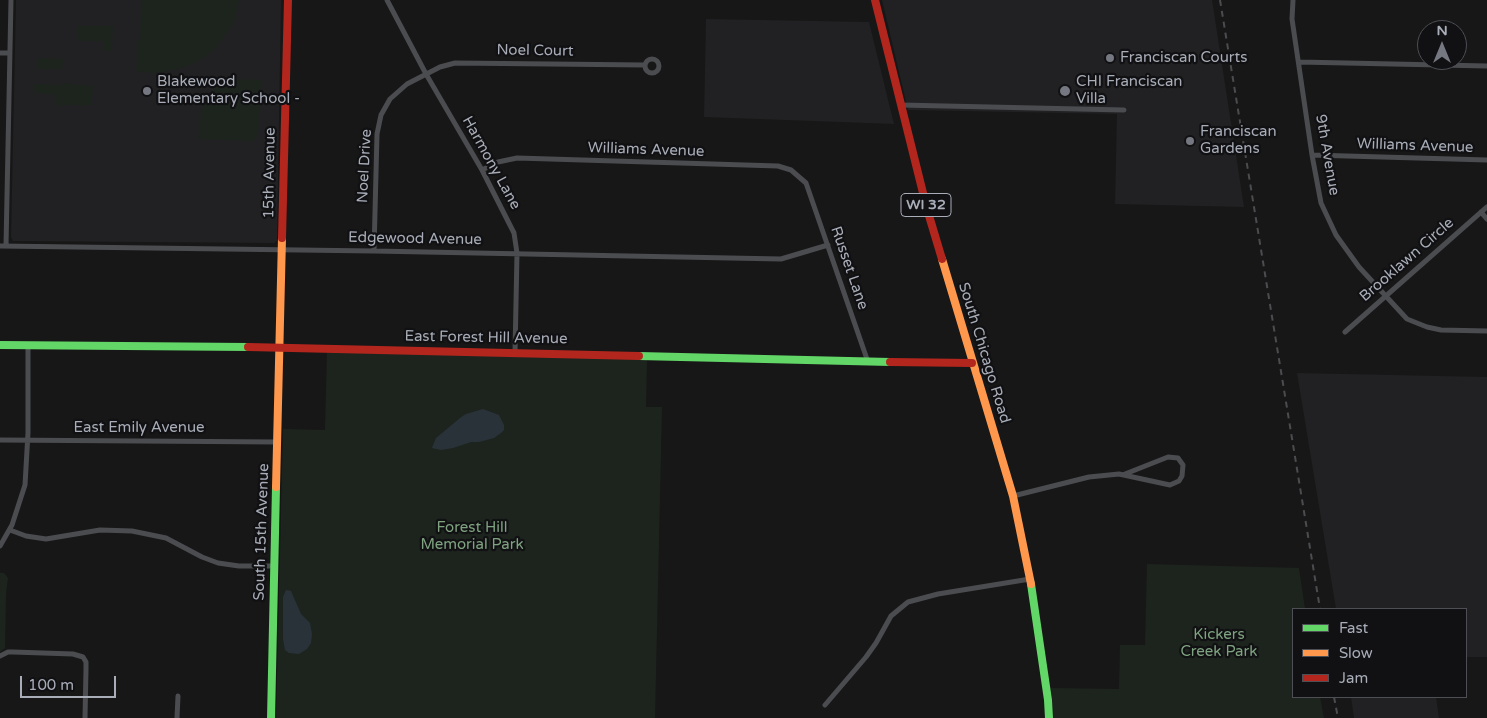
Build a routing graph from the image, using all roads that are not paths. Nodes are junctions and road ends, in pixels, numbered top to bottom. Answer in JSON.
{"nodes":[{"id":1,"x":11,"y":0,"type":"edge"},
{"id":2,"x":288,"y":0,"type":"edge"},
{"id":3,"x":387,"y":0,"type":"edge"},
{"id":4,"x":875,"y":0,"type":"edge"},
{"id":5,"x":1293,"y":0,"type":"edge"},
{"id":6,"x":0,"y":53,"type":"edge"},
{"id":7,"x":10,"y":53,"type":"junction"},
{"id":8,"x":1299,"y":62,"type":"junction"},
{"id":9,"x":645,"y":65,"type":"dead end"},
{"id":10,"x":1487,"y":66,"type":"edge"},
{"id":11,"x":426,"y":74,"type":"junction"},
{"id":12,"x":901,"y":105,"type":"junction"},
{"id":13,"x":1124,"y":110,"type":"dead end"},
{"id":14,"x":0,"y":152,"type":"edge"},
{"id":15,"x":7,"y":152,"type":"junction"},
{"id":16,"x":1312,"y":155,"type":"junction"},
{"id":17,"x":1487,"y":160,"type":"edge"},
{"id":18,"x":482,"y":170,"type":"junction"},
{"id":19,"x":806,"y":183,"type":"joint"},
{"id":20,"x":1487,"y":207,"type":"edge"},
{"id":21,"x":1481,"y":212,"type":"junction"},
{"id":22,"x":1487,"y":219,"type":"edge"},
{"id":23,"x":828,"y":245,"type":"junction"},
{"id":24,"x":3,"y":246,"type":"edge"},
{"id":25,"x":282,"y":249,"type":"junction"},
{"id":26,"x":374,"y":250,"type":"junction"},
{"id":27,"x":517,"y":253,"type":"junction"},
{"id":28,"x":1384,"y":296,"type":"junction"},
{"id":29,"x":1487,"y":331,"type":"edge"},
{"id":30,"x":1345,"y":332,"type":"dead end"},
{"id":31,"x":0,"y":345,"type":"edge"},
{"id":32,"x":28,"y":346,"type":"junction"},
{"id":33,"x":281,"y":347,"type":"junction"},
{"id":34,"x":515,"y":353,"type":"junction"},
{"id":35,"x":868,"y":362,"type":"junction"},
{"id":36,"x":972,"y":363,"type":"junction"},
{"id":37,"x":0,"y":440,"type":"edge"},
{"id":38,"x":28,"y":440,"type":"junction"},
{"id":39,"x":278,"y":442,"type":"junction"},
{"id":40,"x":1126,"y":474,"type":"junction"},
{"id":41,"x":1013,"y":496,"type":"junction"},
{"id":42,"x":10,"y":530,"type":"junction"},
{"id":43,"x":0,"y":546,"type":"edge"},
{"id":44,"x":274,"y":566,"type":"junction"},
{"id":45,"x":1030,"y":579,"type":"junction"},
{"id":46,"x":0,"y":656,"type":"edge"},
{"id":47,"x":178,"y":696,"type":"dead end"},
{"id":48,"x":825,"y":705,"type":"dead end"},
{"id":49,"x":85,"y":718,"type":"edge"},
{"id":50,"x":177,"y":718,"type":"edge"},
{"id":51,"x":271,"y":718,"type":"edge"},
{"id":52,"x":1049,"y":718,"type":"edge"}],
"edges":[{"from":1,"to":7,"type":"street"},
{"from":2,"to":25,"type":"street","name":"15th Avenue"},
{"from":3,"to":11,"type":"street","name":"Harmony Lane"},
{"from":4,"to":12,"type":"street","name":"South Chicago Road","number":"WI 32"},
{"from":5,"to":8,"type":"street","name":"9th Avenue"},
{"from":6,"to":7,"type":"street"},
{"from":7,"to":15,"type":"street"},
{"from":8,"to":10,"type":"street"},
{"from":8,"to":16,"type":"street","name":"9th Avenue"},
{"from":9,"to":11,"type":"street","name":"Noel Court"},
{"from":11,"to":18,"type":"street","name":"Harmony Lane"},
{"from":11,"to":26,"type":"street","name":"Noel Drive"},
{"from":12,"to":13,"type":"street"},
{"from":12,"to":36,"type":"street","name":"South Chicago Road","number":"WI 32"},
{"from":14,"to":15,"type":"street"},
{"from":15,"to":24,"type":"street"},
{"from":16,"to":17,"type":"street","name":"Williams Avenue"},
{"from":16,"to":28,"type":"street","name":"9th Avenue"},
{"from":18,"to":19,"type":"street","name":"Williams Avenue"},
{"from":18,"to":27,"type":"street","name":"Harmony Lane"},
{"from":19,"to":23,"type":"street","name":"Russet Lane"},
{"from":20,"to":21,"type":"street","name":"Brooklawn Circle"},
{"from":21,"to":22,"type":"street"},
{"from":21,"to":28,"type":"street","name":"Brooklawn Circle"},
{"from":23,"to":27,"type":"street","name":"Edgewood Avenue"},
{"from":23,"to":35,"type":"street","name":"Russet Lane"},
{"from":24,"to":25,"type":"street","name":"Edgewood Avenue"},
{"from":25,"to":26,"type":"street","name":"Edgewood Avenue"},
{"from":25,"to":33,"type":"street","name":"15th Avenue"},
{"from":26,"to":27,"type":"street","name":"Edgewood Avenue"},
{"from":27,"to":34,"type":"street","name":"Harmony Lane"},
{"from":28,"to":29,"type":"street"},
{"from":28,"to":30,"type":"street","name":"Brooklawn Circle"},
{"from":31,"to":32,"type":"street","name":"East Forest Hill Avenue"},
{"from":32,"to":33,"type":"street","name":"East Forest Hill Avenue"},
{"from":32,"to":38,"type":"street"},
{"from":33,"to":34,"type":"street","name":"East Forest Hill Avenue"},
{"from":33,"to":39,"type":"street","name":"South 15th Avenue"},
{"from":34,"to":35,"type":"street","name":"East Forest Hill Avenue"},
{"from":35,"to":36,"type":"street","name":"East Forest Hill Avenue"},
{"from":36,"to":41,"type":"street","name":"South Chicago Road","number":"WI 32"},
{"from":37,"to":38,"type":"street","name":"East Emily Avenue"},
{"from":38,"to":39,"type":"street","name":"East Emily Avenue"},
{"from":38,"to":42,"type":"street"},
{"from":39,"to":44,"type":"street","name":"South 15th Avenue"},
{"from":40,"to":40,"type":"street"},
{"from":40,"to":41,"type":"street"},
{"from":41,"to":45,"type":"street","name":"South Chicago Road","number":"WI 32"},
{"from":42,"to":43,"type":"street"},
{"from":42,"to":44,"type":"street"},
{"from":44,"to":51,"type":"street","name":"South 15th Avenue"},
{"from":45,"to":48,"type":"street"},
{"from":45,"to":52,"type":"street","name":"South Chicago Road","number":"WI 32"},
{"from":46,"to":49,"type":"street"},
{"from":47,"to":50,"type":"street"}]}
